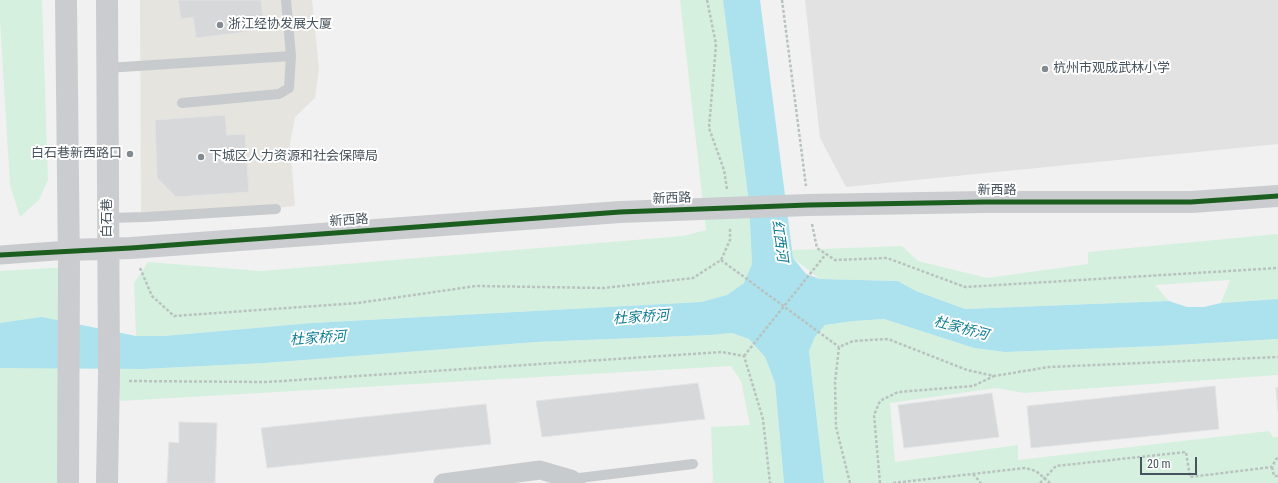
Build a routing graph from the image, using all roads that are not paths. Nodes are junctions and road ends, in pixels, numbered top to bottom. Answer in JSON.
{"nodes":[{"id":1,"x":66,"y":0,"type":"edge"},
{"id":2,"x":107,"y":0,"type":"edge"},
{"id":3,"x":286,"y":0,"type":"edge"},
{"id":4,"x":291,"y":56,"type":"junction"},
{"id":5,"x":107,"y":68,"type":"junction"},
{"id":6,"x":182,"y":103,"type":"dead end"},
{"id":7,"x":1278,"y":196,"type":"edge"},
{"id":8,"x":276,"y":209,"type":"dead end"},
{"id":9,"x":108,"y":218,"type":"junction"},
{"id":10,"x":108,"y":249,"type":"junction"},
{"id":11,"x":68,"y":250,"type":"junction"},
{"id":12,"x":0,"y":255,"type":"edge"},
{"id":13,"x":693,"y":464,"type":"dead end"},
{"id":14,"x":574,"y":481,"type":"edge"},
{"id":15,"x":68,"y":483,"type":"edge"},
{"id":16,"x":107,"y":483,"type":"edge"},
{"id":17,"x":443,"y":483,"type":"edge"}],
"edges":[{"from":1,"to":11,"type":"street"},
{"from":2,"to":5,"type":"street","name":"白石巷"},
{"from":3,"to":4,"type":"lane"},
{"from":4,"to":5,"type":"lane"},
{"from":4,"to":6,"type":"lane"},
{"from":5,"to":9,"type":"street","name":"白石巷"},
{"from":7,"to":10,"type":"street","name":"新西路"},
{"from":8,"to":9,"type":"lane"},
{"from":9,"to":10,"type":"street","name":"白石巷"},
{"from":10,"to":11,"type":"street","name":"新西路"},
{"from":10,"to":16,"type":"street","name":"白石巷"},
{"from":11,"to":12,"type":"street"},
{"from":11,"to":15,"type":"street"},
{"from":13,"to":14,"type":"lane"},
{"from":14,"to":17,"type":"street"}]}
